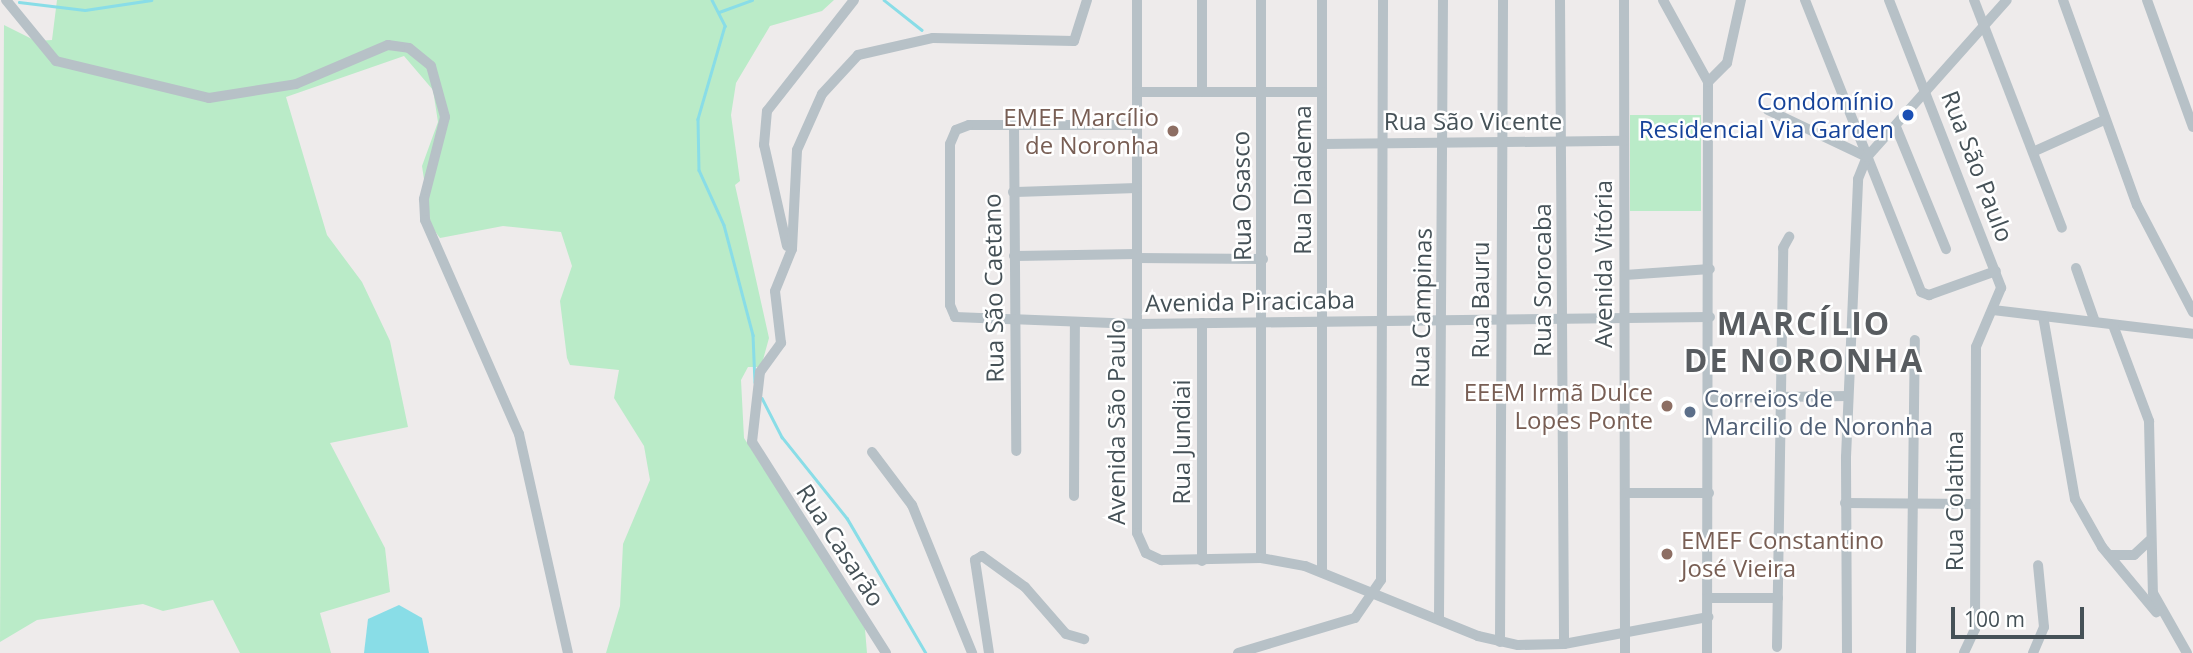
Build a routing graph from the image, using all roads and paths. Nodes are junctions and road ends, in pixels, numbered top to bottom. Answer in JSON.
{"nodes":[{"id":1,"x":6,"y":0,"type":"edge"},
{"id":2,"x":854,"y":0,"type":"edge"},
{"id":3,"x":1087,"y":0,"type":"edge"},
{"id":4,"x":1202,"y":0,"type":"edge"},
{"id":5,"x":1261,"y":0,"type":"edge"},
{"id":6,"x":1322,"y":0,"type":"edge"},
{"id":7,"x":1383,"y":0,"type":"edge"},
{"id":8,"x":1443,"y":0,"type":"edge"},
{"id":9,"x":1503,"y":0,"type":"edge"},
{"id":10,"x":1560,"y":0,"type":"edge"},
{"id":11,"x":1624,"y":0,"type":"edge"},
{"id":12,"x":1741,"y":0,"type":"edge"},
{"id":13,"x":1805,"y":0,"type":"edge"},
{"id":14,"x":1889,"y":0,"type":"edge"},
{"id":15,"x":1974,"y":0,"type":"edge"},
{"id":16,"x":2007,"y":0,"type":"edge"},
{"id":17,"x":2063,"y":0,"type":"edge"},
{"id":18,"x":2147,"y":0,"type":"edge"},
{"id":19,"x":1135,"y":1,"type":"edge"},
{"id":20,"x":1666,"y":2,"type":"edge"},
{"id":21,"x":1984,"y":25,"type":"junction"},
{"id":22,"x":1708,"y":82,"type":"junction"},
{"id":23,"x":1138,"y":92,"type":"junction"},
{"id":24,"x":1202,"y":92,"type":"junction"},
{"id":25,"x":1322,"y":92,"type":"junction"},
{"id":26,"x":1260,"y":93,"type":"junction"},
{"id":27,"x":1927,"y":93,"type":"junction"},
{"id":28,"x":1768,"y":110,"type":"dead end"},
{"id":29,"x":2104,"y":120,"type":"junction"},
{"id":30,"x":1014,"y":124,"type":"junction"},
{"id":31,"x":1137,"y":125,"type":"junction"},
{"id":32,"x":1896,"y":127,"type":"junction"},
{"id":33,"x":2193,"y":127,"type":"edge"},
{"id":34,"x":1502,"y":141,"type":"junction"},
{"id":35,"x":1562,"y":141,"type":"junction"},
{"id":36,"x":1624,"y":141,"type":"junction"},
{"id":37,"x":1384,"y":142,"type":"junction"},
{"id":38,"x":1445,"y":142,"type":"junction"},
{"id":39,"x":1323,"y":144,"type":"junction"},
{"id":40,"x":2035,"y":151,"type":"junction"},
{"id":41,"x":1868,"y":156,"type":"junction"},
{"id":42,"x":1137,"y":188,"type":"junction"},
{"id":43,"x":1013,"y":191,"type":"junction"},
{"id":44,"x":2062,"y":228,"type":"dead end"},
{"id":45,"x":1789,"y":237,"type":"dead end"},
{"id":46,"x":1946,"y":249,"type":"dead end"},
{"id":47,"x":1014,"y":256,"type":"junction"},
{"id":48,"x":1137,"y":256,"type":"junction"},
{"id":49,"x":1263,"y":259,"type":"junction"},
{"id":50,"x":786,"y":261,"type":"junction"},
{"id":51,"x":2076,"y":268,"type":"dead end"},
{"id":52,"x":1710,"y":269,"type":"junction"},
{"id":53,"x":1996,"y":271,"type":"junction"},
{"id":54,"x":1625,"y":275,"type":"junction"},
{"id":55,"x":1993,"y":310,"type":"junction"},
{"id":56,"x":2193,"y":312,"type":"edge"},
{"id":57,"x":2043,"y":316,"type":"junction"},
{"id":58,"x":1710,"y":317,"type":"junction"},
{"id":59,"x":1563,"y":318,"type":"junction"},
{"id":60,"x":1624,"y":318,"type":"junction"},
{"id":61,"x":1501,"y":319,"type":"junction"},
{"id":62,"x":1383,"y":320,"type":"junction"},
{"id":63,"x":1441,"y":320,"type":"junction"},
{"id":64,"x":1323,"y":321,"type":"junction"},
{"id":65,"x":1261,"y":322,"type":"junction"},
{"id":66,"x":2095,"y":322,"type":"junction"},
{"id":67,"x":1015,"y":323,"type":"junction"},
{"id":68,"x":1075,"y":323,"type":"junction"},
{"id":69,"x":1202,"y":323,"type":"junction"},
{"id":70,"x":1137,"y":324,"type":"junction"},
{"id":71,"x":2113,"y":325,"type":"junction"},
{"id":72,"x":2193,"y":334,"type":"edge"},
{"id":73,"x":1915,"y":340,"type":"dead end"},
{"id":74,"x":1976,"y":347,"type":"joint"},
{"id":75,"x":1848,"y":396,"type":"junction"},
{"id":76,"x":1782,"y":397,"type":"junction"},
{"id":77,"x":1709,"y":398,"type":"junction"},
{"id":78,"x":1016,"y":451,"type":"dead end"},
{"id":79,"x":872,"y":452,"type":"dead end"},
{"id":80,"x":1626,"y":493,"type":"junction"},
{"id":81,"x":1709,"y":493,"type":"junction"},
{"id":82,"x":1074,"y":496,"type":"dead end"},
{"id":83,"x":1845,"y":503,"type":"junction"},
{"id":84,"x":1975,"y":503,"type":"junction"},
{"id":85,"x":1911,"y":504,"type":"junction"},
{"id":86,"x":2149,"y":541,"type":"junction"},
{"id":87,"x":2109,"y":555,"type":"junction"},
{"id":88,"x":1261,"y":558,"type":"junction"},
{"id":89,"x":1202,"y":561,"type":"junction"},
{"id":90,"x":2038,"y":565,"type":"dead end"},
{"id":91,"x":1322,"y":570,"type":"junction"},
{"id":92,"x":1377,"y":591,"type":"junction"},
{"id":93,"x":1708,"y":598,"type":"junction"},
{"id":94,"x":1778,"y":598,"type":"junction"},
{"id":95,"x":1439,"y":617,"type":"junction"},
{"id":96,"x":1708,"y":617,"type":"junction"},
{"id":97,"x":2165,"y":623,"type":"junction"},
{"id":98,"x":1625,"y":632,"type":"junction"},
{"id":99,"x":1084,"y":639,"type":"dead end"},
{"id":100,"x":1500,"y":642,"type":"junction"},
{"id":101,"x":1564,"y":644,"type":"junction"},
{"id":102,"x":1777,"y":647,"type":"dead end"},
{"id":103,"x":568,"y":653,"type":"edge"},
{"id":104,"x":886,"y":653,"type":"edge"},
{"id":105,"x":972,"y":653,"type":"edge"},
{"id":106,"x":989,"y":653,"type":"edge"},
{"id":107,"x":1238,"y":653,"type":"edge"},
{"id":108,"x":1625,"y":653,"type":"edge"},
{"id":109,"x":1707,"y":653,"type":"edge"},
{"id":110,"x":1847,"y":653,"type":"edge"},
{"id":111,"x":1911,"y":653,"type":"edge"},
{"id":112,"x":1964,"y":653,"type":"edge"},
{"id":113,"x":2033,"y":653,"type":"edge"},
{"id":114,"x":2187,"y":653,"type":"edge"}],
"edges":[{"from":1,"to":103,"type":"street"},
{"from":2,"to":50,"type":"street"},
{"from":3,"to":50,"type":"street"},
{"from":4,"to":24,"type":"street"},
{"from":5,"to":26,"type":"street","name":"Rua Osasco"},
{"from":6,"to":25,"type":"street","name":"Rua Diadema"},
{"from":7,"to":37,"type":"street"},
{"from":8,"to":38,"type":"street","name":"Rua Campinas"},
{"from":9,"to":34,"type":"street","name":"Rua Bauru"},
{"from":10,"to":35,"type":"street","name":"Rua Sorocaba"},
{"from":11,"to":36,"type":"street","name":"Avenida Vitória"},
{"from":12,"to":22,"type":"street"},
{"from":13,"to":41,"type":"street"},
{"from":14,"to":27,"type":"street","name":"Rua São Paulo"},
{"from":15,"to":21,"type":"street"},
{"from":16,"to":21,"type":"street"},
{"from":17,"to":29,"type":"street"},
{"from":18,"to":33,"type":"street"},
{"from":19,"to":23,"type":"street","name":"Avenida São Paulo"},
{"from":20,"to":22,"type":"street"},
{"from":21,"to":27,"type":"street"},
{"from":21,"to":40,"type":"street"},
{"from":22,"to":52,"type":"street"},
{"from":23,"to":24,"type":"street"},
{"from":23,"to":31,"type":"street","name":"Avenida São Paulo"},
{"from":24,"to":26,"type":"street"},
{"from":25,"to":26,"type":"street"},
{"from":25,"to":39,"type":"street","name":"Rua Diadema"},
{"from":26,"to":49,"type":"street","name":"Rua Osasco"},
{"from":27,"to":32,"type":"street"},
{"from":27,"to":53,"type":"street","name":"Rua São Paulo"},
{"from":28,"to":41,"type":"street"},
{"from":29,"to":40,"type":"street"},
{"from":29,"to":56,"type":"street"},
{"from":30,"to":31,"type":"street","name":"Avenida Piracicaba"},
{"from":30,"to":43,"type":"street","name":"Rua São Caetano"},
{"from":30,"to":67,"type":"street","name":"Avenida Piracicaba"},
{"from":31,"to":42,"type":"street","name":"Avenida São Paulo"},
{"from":32,"to":41,"type":"street"},
{"from":32,"to":46,"type":"street"},
{"from":34,"to":35,"type":"street","name":"Rua São Vicente"},
{"from":34,"to":38,"type":"street","name":"Rua São Vicente"},
{"from":34,"to":61,"type":"street","name":"Rua Bauru"},
{"from":35,"to":36,"type":"street","name":"Rua São Vicente"},
{"from":35,"to":59,"type":"street","name":"Rua Sorocaba"},
{"from":36,"to":54,"type":"street","name":"Avenida Vitória"},
{"from":37,"to":38,"type":"street","name":"Rua São Vicente"},
{"from":37,"to":39,"type":"street","name":"Rua São Vicente"},
{"from":37,"to":62,"type":"street"},
{"from":38,"to":63,"type":"street","name":"Rua Campinas"},
{"from":39,"to":64,"type":"street","name":"Rua Diadema"},
{"from":40,"to":44,"type":"street"},
{"from":41,"to":53,"type":"street"},
{"from":41,"to":75,"type":"street"},
{"from":42,"to":43,"type":"street"},
{"from":42,"to":48,"type":"street","name":"Avenida São Paulo"},
{"from":43,"to":47,"type":"street","name":"Rua São Caetano"},
{"from":45,"to":76,"type":"street"},
{"from":47,"to":48,"type":"street"},
{"from":47,"to":67,"type":"street","name":"Rua São Caetano"},
{"from":48,"to":49,"type":"street"},
{"from":48,"to":70,"type":"street","name":"Avenida São Paulo"},
{"from":49,"to":65,"type":"street","name":"Rua Osasco"},
{"from":50,"to":104,"type":"street","name":"Rua Casarão"},
{"from":51,"to":66,"type":"street"},
{"from":52,"to":54,"type":"street"},
{"from":52,"to":58,"type":"street"},
{"from":53,"to":55,"type":"street","name":"Rua São Paulo"},
{"from":54,"to":60,"type":"street","name":"Avenida Vitória"},
{"from":55,"to":57,"type":"street"},
{"from":55,"to":74,"type":"street","name":"Rua São Paulo"},
{"from":57,"to":66,"type":"street"},
{"from":57,"to":87,"type":"street"},
{"from":58,"to":60,"type":"street","name":"Avenida Piracicaba"},
{"from":58,"to":77,"type":"street"},
{"from":59,"to":60,"type":"street","name":"Avenida Piracicaba"},
{"from":59,"to":61,"type":"street","name":"Avenida Piracicaba"},
{"from":59,"to":101,"type":"street","name":"Rua Sorocaba"},
{"from":60,"to":80,"type":"street","name":"Avenida Vitória"},
{"from":61,"to":63,"type":"street","name":"Avenida Piracicaba"},
{"from":61,"to":100,"type":"street","name":"Rua Bauru"},
{"from":62,"to":63,"type":"street","name":"Avenida Piracicaba"},
{"from":62,"to":64,"type":"street","name":"Avenida Piracicaba"},
{"from":62,"to":92,"type":"street"},
{"from":63,"to":95,"type":"street","name":"Rua Campinas"},
{"from":64,"to":65,"type":"street","name":"Avenida Piracicaba"},
{"from":64,"to":91,"type":"street","name":"Rua Diadema"},
{"from":65,"to":69,"type":"street","name":"Avenida Piracicaba"},
{"from":65,"to":88,"type":"street","name":"Rua Osasco"},
{"from":66,"to":71,"type":"street"},
{"from":67,"to":68,"type":"street","name":"Avenida Piracicaba"},
{"from":67,"to":78,"type":"street","name":"Rua São Caetano"},
{"from":68,"to":70,"type":"street","name":"Avenida Piracicaba"},
{"from":68,"to":82,"type":"street"},
{"from":69,"to":70,"type":"street","name":"Avenida Piracicaba"},
{"from":69,"to":89,"type":"street","name":"Rua Jundiai"},
{"from":70,"to":89,"type":"street","name":"Avenida São Paulo"},
{"from":71,"to":72,"type":"street"},
{"from":71,"to":86,"type":"street"},
{"from":73,"to":85,"type":"street"},
{"from":74,"to":84,"type":"street","name":"Rua Colatina"},
{"from":75,"to":76,"type":"street"},
{"from":75,"to":83,"type":"street"},
{"from":76,"to":77,"type":"street"},
{"from":76,"to":94,"type":"street"},
{"from":77,"to":81,"type":"street"},
{"from":79,"to":105,"type":"street"},
{"from":80,"to":81,"type":"street"},
{"from":80,"to":98,"type":"street","name":"Avenida Vitória"},
{"from":81,"to":93,"type":"street"},
{"from":83,"to":85,"type":"street"},
{"from":83,"to":110,"type":"street"},
{"from":84,"to":85,"type":"street"},
{"from":84,"to":112,"type":"street","name":"Rua Colatina"},
{"from":85,"to":111,"type":"street"},
{"from":86,"to":87,"type":"street"},
{"from":86,"to":97,"type":"street"},
{"from":87,"to":97,"type":"street"},
{"from":88,"to":89,"type":"street","name":"Avenida São Paulo"},
{"from":88,"to":91,"type":"street","name":"Avenida São Paulo"},
{"from":90,"to":113,"type":"street"},
{"from":91,"to":92,"type":"street","name":"Avenida São Paulo"},
{"from":92,"to":95,"type":"street","name":"Avenida São Paulo"},
{"from":92,"to":107,"type":"street"},
{"from":93,"to":94,"type":"street"},
{"from":93,"to":96,"type":"street"},
{"from":94,"to":102,"type":"street"},
{"from":95,"to":100,"type":"street","name":"Avenida São Paulo"},
{"from":96,"to":98,"type":"street","name":"Avenida São Paulo"},
{"from":96,"to":109,"type":"street"},
{"from":97,"to":114,"type":"street"},
{"from":98,"to":101,"type":"street","name":"Avenida São Paulo"},
{"from":98,"to":108,"type":"street","name":"Avenida Vitória"},
{"from":99,"to":106,"type":"street"},
{"from":100,"to":101,"type":"street","name":"Avenida São Paulo"}]}
